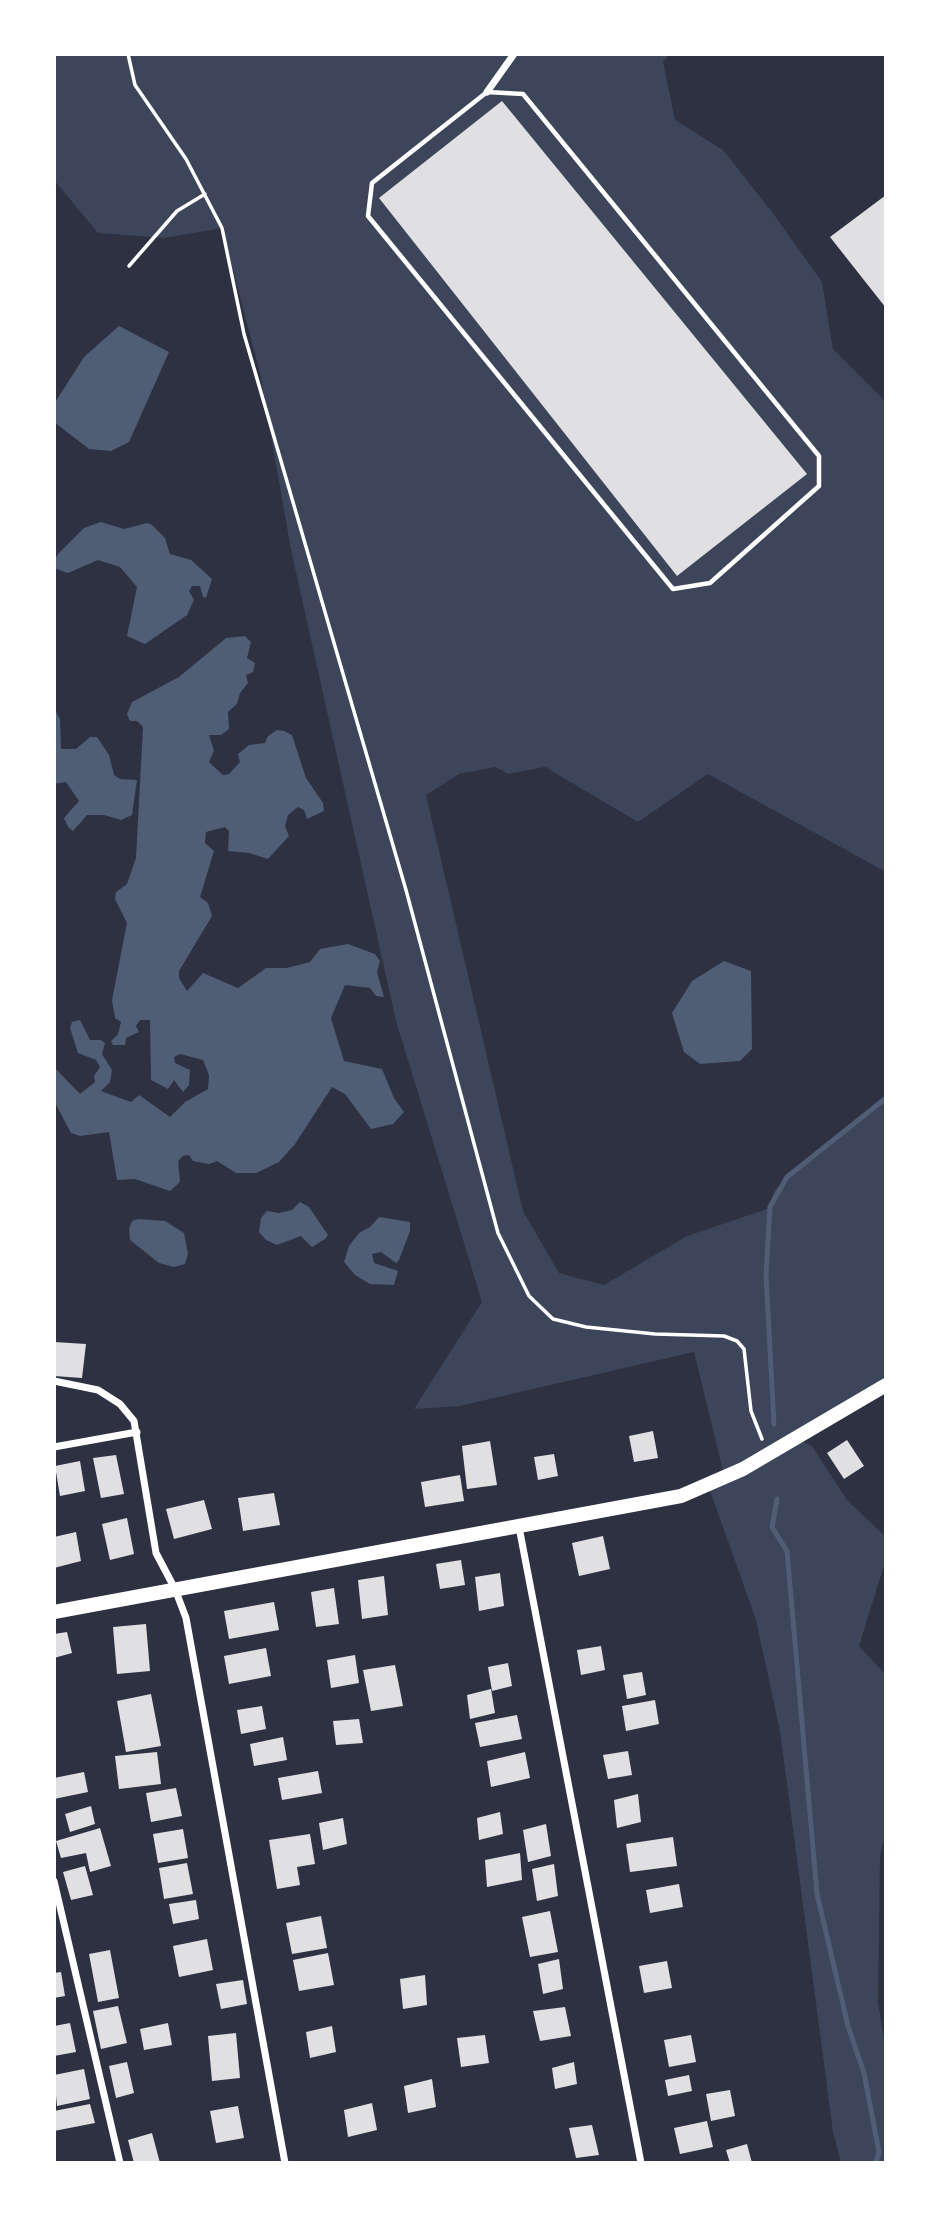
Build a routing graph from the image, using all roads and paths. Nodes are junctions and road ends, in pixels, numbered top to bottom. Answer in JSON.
{"nodes":[{"id":1,"x":128,"y":54,"type":"edge"},
{"id":2,"x":514,"y":54,"type":"edge"},
{"id":3,"x":487,"y":92,"type":"junction"},
{"id":4,"x":205,"y":194,"type":"junction"},
{"id":5,"x":129,"y":266,"type":"dead end"},
{"id":6,"x":54,"y":1381,"type":"edge"},
{"id":7,"x":886,"y":1385,"type":"edge"},
{"id":8,"x":137,"y":1432,"type":"junction"},
{"id":9,"x":54,"y":1447,"type":"edge"},
{"id":10,"x":768,"y":1455,"type":"junction"},
{"id":11,"x":519,"y":1527,"type":"junction"},
{"id":12,"x":175,"y":1589,"type":"junction"},
{"id":13,"x":54,"y":1612,"type":"edge"},
{"id":14,"x":54,"y":1811,"type":"edge"},
{"id":15,"x":54,"y":1826,"type":"edge"},
{"id":16,"x":54,"y":1881,"type":"edge"},
{"id":17,"x":120,"y":2163,"type":"edge"},
{"id":18,"x":285,"y":2163,"type":"edge"},
{"id":19,"x":641,"y":2163,"type":"edge"}],
"edges":[{"from":1,"to":4,"type":"path"},
{"from":2,"to":3,"type":"street"},
{"from":3,"to":3,"type":"lane"},
{"from":4,"to":5,"type":"path"},
{"from":4,"to":10,"type":"path"},
{"from":6,"to":8,"type":"street"},
{"from":7,"to":10,"type":"main road"},
{"from":8,"to":9,"type":"street"},
{"from":8,"to":12,"type":"street"},
{"from":10,"to":11,"type":"main road"},
{"from":11,"to":12,"type":"main road"},
{"from":11,"to":19,"type":"street"},
{"from":12,"to":13,"type":"main road"},
{"from":12,"to":18,"type":"street"},
{"from":14,"to":15,"type":"path"},
{"from":16,"to":17,"type":"street"}]}
